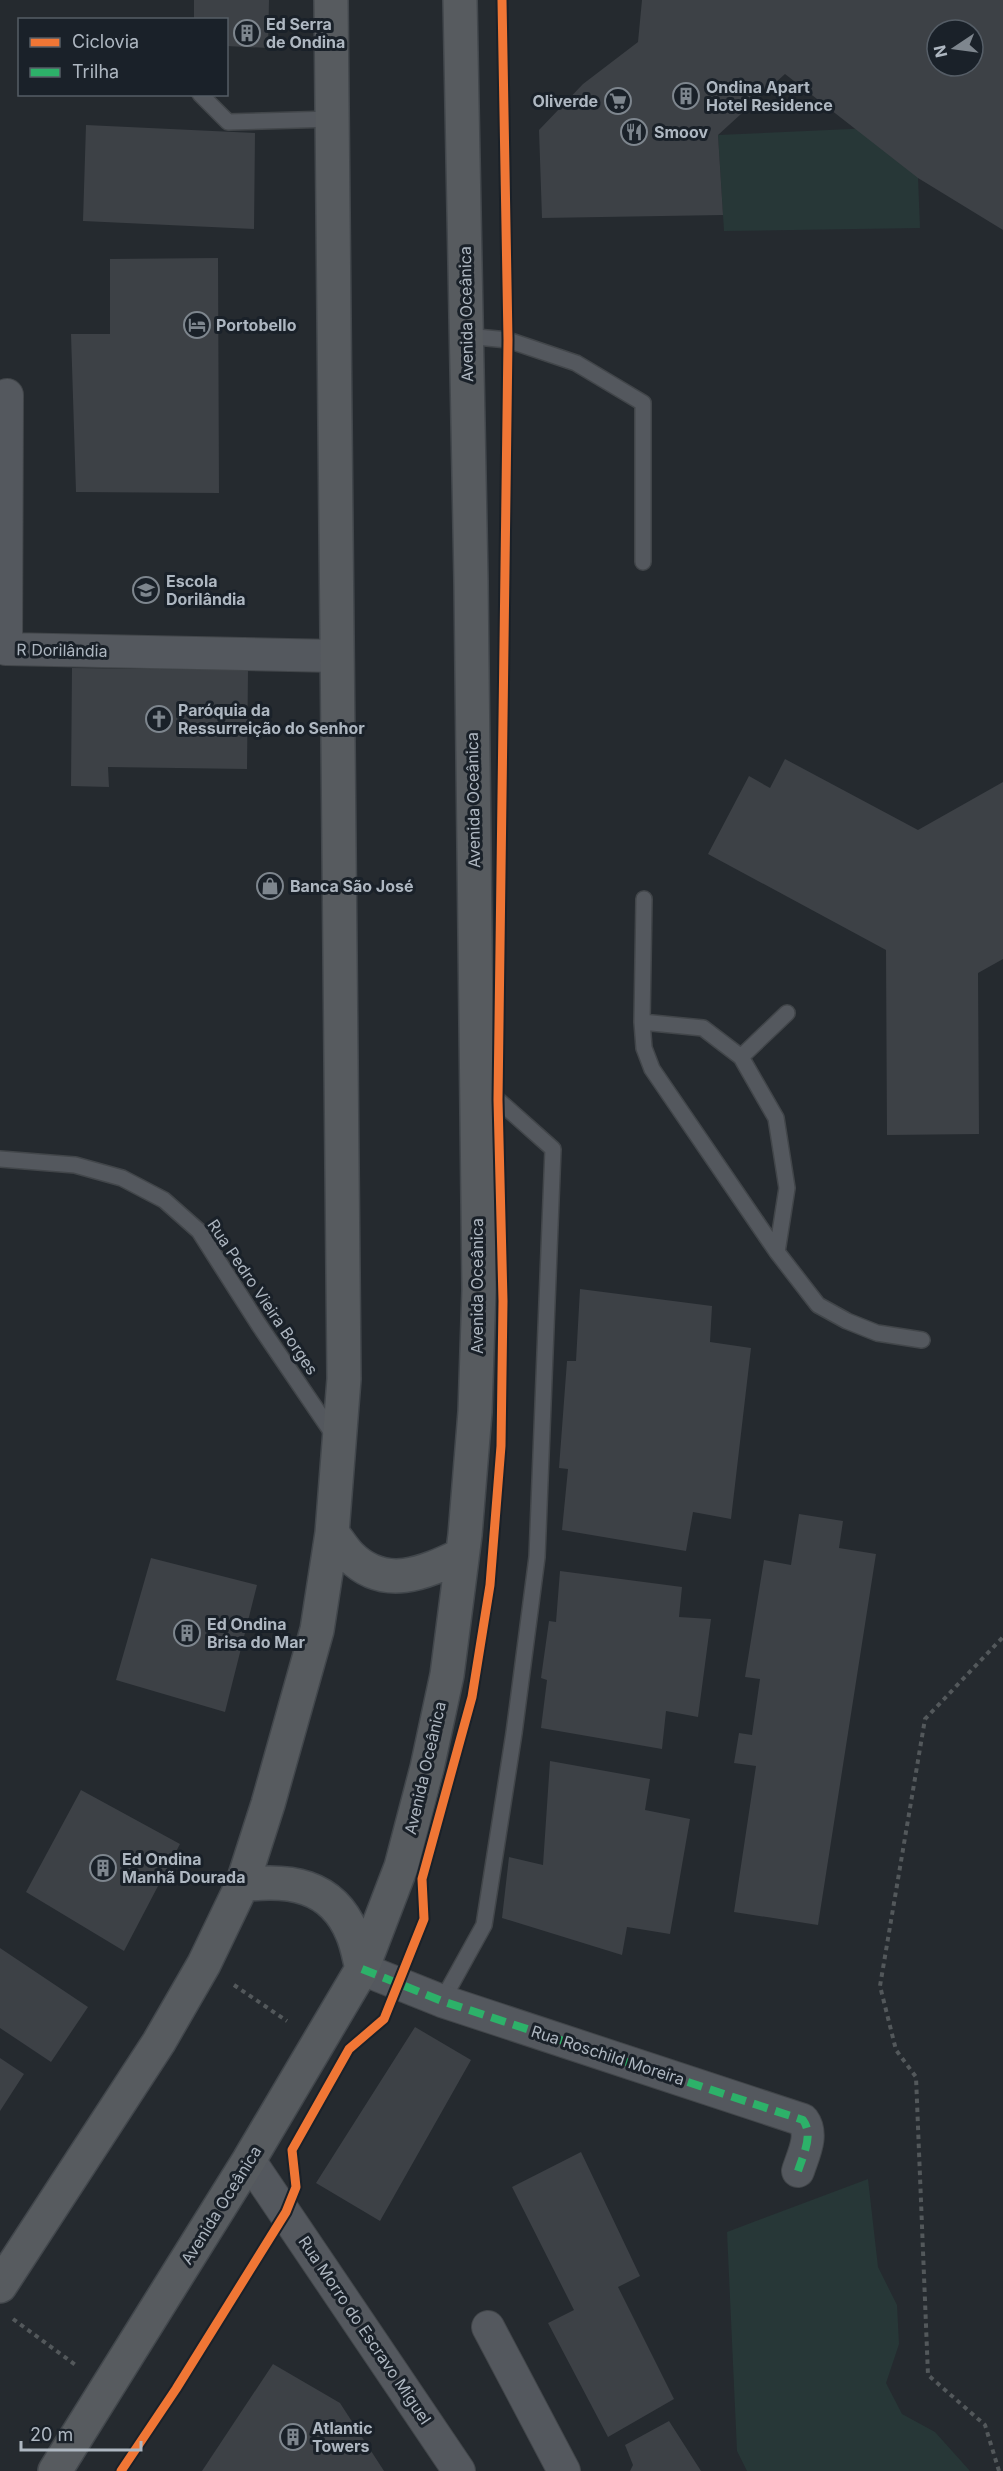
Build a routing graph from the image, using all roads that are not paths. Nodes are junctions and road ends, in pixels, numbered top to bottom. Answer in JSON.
{"nodes":[{"id":1,"x":331,"y":0,"type":"edge"},
{"id":2,"x":460,"y":0,"type":"edge"},
{"id":3,"x":202,"y":96,"type":"edge"},
{"id":4,"x":332,"y":119,"type":"junction"},
{"id":5,"x":466,"y":336,"type":"junction"},
{"id":6,"x":8,"y":395,"type":"dead end"},
{"id":7,"x":643,"y":562,"type":"dead end"},
{"id":8,"x":336,"y":656,"type":"junction"},
{"id":9,"x":645,"y":899,"type":"dead end"},
{"id":10,"x":787,"y":1013,"type":"dead end"},
{"id":11,"x":642,"y":1022,"type":"junction"},
{"id":12,"x":741,"y":1057,"type":"junction"},
{"id":13,"x":476,"y":1093,"type":"junction"},
{"id":14,"x":0,"y":1159,"type":"edge"},
{"id":15,"x":777,"y":1252,"type":"junction"},
{"id":16,"x":922,"y":1340,"type":"dead end"},
{"id":17,"x":340,"y":1444,"type":"junction"},
{"id":18,"x":332,"y":1533,"type":"junction"},
{"id":19,"x":462,"y":1555,"type":"junction"},
{"id":20,"x":242,"y":1885,"type":"junction"},
{"id":21,"x":363,"y":1969,"type":"junction"},
{"id":22,"x":442,"y":2001,"type":"junction"},
{"id":23,"x":249,"y":2160,"type":"junction"},
{"id":24,"x":798,"y":2171,"type":"dead end"},
{"id":25,"x":0,"y":2286,"type":"edge"},
{"id":26,"x":488,"y":2327,"type":"dead end"},
{"id":27,"x":55,"y":2471,"type":"edge"},
{"id":28,"x":459,"y":2471,"type":"edge"},
{"id":29,"x":564,"y":2471,"type":"edge"}],
"edges":[{"from":1,"to":4,"type":"main road"},
{"from":2,"to":5,"type":"main road","name":"Avenida Oceânica"},
{"from":3,"to":4,"type":"lane"},
{"from":4,"to":8,"type":"main road"},
{"from":5,"to":7,"type":"lane"},
{"from":5,"to":13,"type":"main road","name":"Avenida Oceânica"},
{"from":6,"to":8,"type":"street","name":"R Dorilândia"},
{"from":8,"to":17,"type":"main road"},
{"from":9,"to":11,"type":"lane"},
{"from":10,"to":12,"type":"lane"},
{"from":11,"to":12,"type":"lane"},
{"from":11,"to":15,"type":"lane"},
{"from":12,"to":15,"type":"lane"},
{"from":13,"to":19,"type":"main road","name":"Avenida Oceânica"},
{"from":13,"to":22,"type":"lane"},
{"from":14,"to":17,"type":"lane","name":"Rua Pedro Vieira Borges"},
{"from":15,"to":16,"type":"lane"},
{"from":17,"to":18,"type":"main road"},
{"from":18,"to":19,"type":"main road"},
{"from":18,"to":20,"type":"main road"},
{"from":19,"to":21,"type":"main road","name":"Avenida Oceânica"},
{"from":20,"to":21,"type":"main road"},
{"from":20,"to":25,"type":"main road"},
{"from":21,"to":22,"type":"street","name":"Rua Roschild Moreira"},
{"from":21,"to":23,"type":"main road","name":"Avenida Oceânica"},
{"from":22,"to":24,"type":"street","name":"Rua Roschild Moreira"},
{"from":23,"to":27,"type":"main road","name":"Avenida Oceânica"},
{"from":23,"to":28,"type":"street","name":"Rua Morro do Escravo Miguel"},
{"from":26,"to":29,"type":"street"}]}
